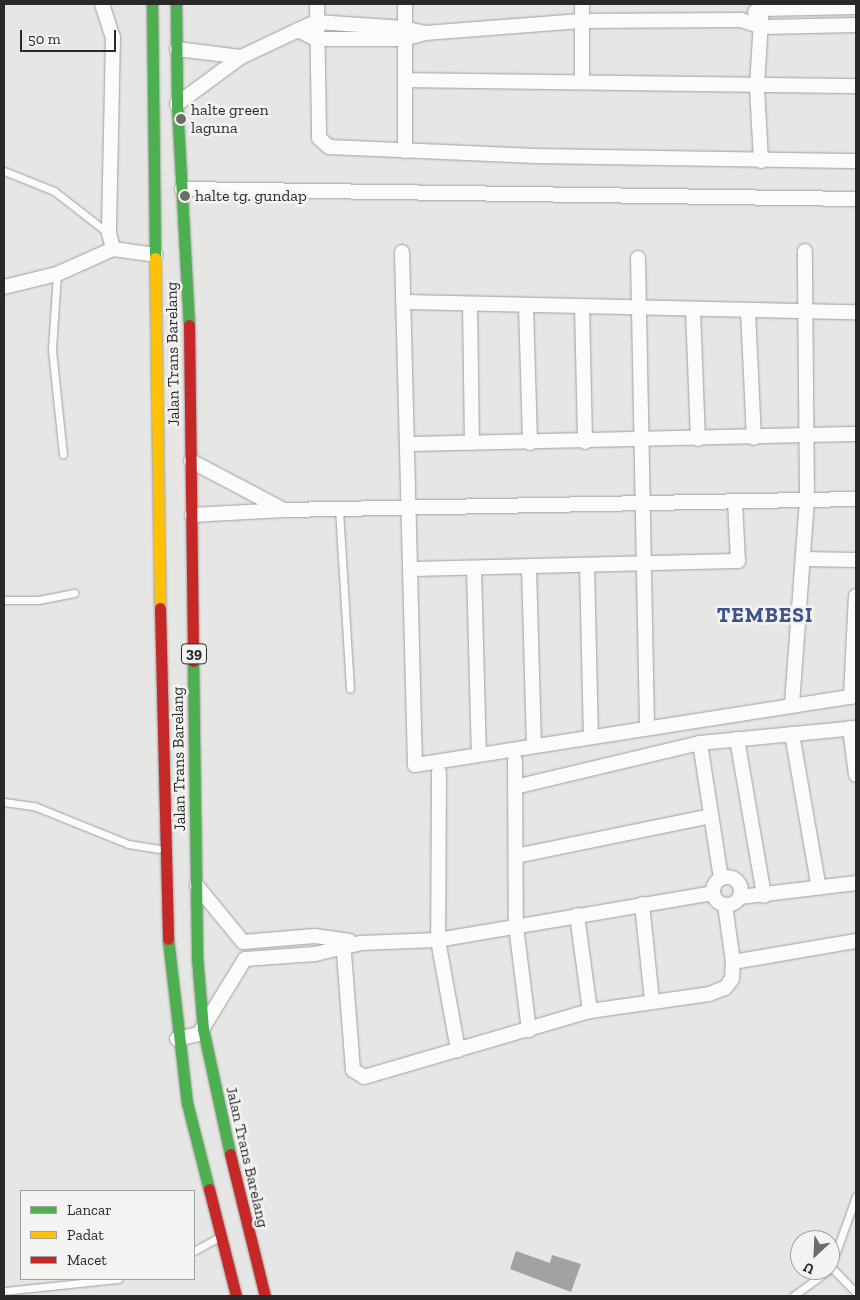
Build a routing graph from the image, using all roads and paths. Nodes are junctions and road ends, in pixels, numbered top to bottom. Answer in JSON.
{"nodes":[{"id":1,"x":102,"y":4,"type":"edge"},
{"id":2,"x":152,"y":4,"type":"edge"},
{"id":3,"x":176,"y":4,"type":"edge"},
{"id":4,"x":317,"y":4,"type":"edge"},
{"id":5,"x":405,"y":4,"type":"edge"},
{"id":6,"x":582,"y":4,"type":"edge"},
{"id":7,"x":762,"y":6,"type":"edge"},
{"id":8,"x":856,"y":7,"type":"edge"},
{"id":9,"x":741,"y":20,"type":"junction"},
{"id":10,"x":581,"y":21,"type":"junction"},
{"id":11,"x":316,"y":22,"type":"junction"},
{"id":12,"x":856,"y":25,"type":"edge"},
{"id":13,"x":763,"y":27,"type":"junction"},
{"id":14,"x":298,"y":30,"type":"junction"},
{"id":15,"x":404,"y":33,"type":"junction"},
{"id":16,"x":316,"y":39,"type":"junction"},
{"id":17,"x":177,"y":49,"type":"junction"},
{"id":18,"x":241,"y":57,"type":"junction"},
{"id":19,"x":406,"y":80,"type":"junction"},
{"id":20,"x":582,"y":82,"type":"junction"},
{"id":21,"x":758,"y":86,"type":"junction"},
{"id":22,"x":856,"y":86,"type":"edge"},
{"id":23,"x":177,"y":104,"type":"junction"},
{"id":24,"x":405,"y":151,"type":"junction"},
{"id":25,"x":761,"y":161,"type":"junction"},
{"id":26,"x":856,"y":161,"type":"edge"},
{"id":27,"x":4,"y":171,"type":"edge"},
{"id":28,"x":182,"y":189,"type":"junction"},
{"id":29,"x":856,"y":198,"type":"edge"},
{"id":30,"x":108,"y":233,"type":"junction"},
{"id":31,"x":113,"y":249,"type":"junction"},
{"id":32,"x":805,"y":251,"type":"dead end"},
{"id":33,"x":402,"y":252,"type":"dead end"},
{"id":34,"x":156,"y":255,"type":"junction"},
{"id":35,"x":638,"y":258,"type":"dead end"},
{"id":36,"x":57,"y":274,"type":"junction"},
{"id":37,"x":4,"y":287,"type":"edge"},
{"id":38,"x":403,"y":302,"type":"junction"},
{"id":39,"x":470,"y":304,"type":"junction"},
{"id":40,"x":526,"y":306,"type":"junction"},
{"id":41,"x":582,"y":307,"type":"junction"},
{"id":42,"x":639,"y":309,"type":"junction"},
{"id":43,"x":693,"y":310,"type":"junction"},
{"id":44,"x":748,"y":311,"type":"junction"},
{"id":45,"x":856,"y":312,"type":"edge"},
{"id":46,"x":806,"y":313,"type":"junction"},
{"id":47,"x":856,"y":434,"type":"edge"},
{"id":48,"x":808,"y":436,"type":"junction"},
{"id":49,"x":754,"y":438,"type":"junction"},
{"id":50,"x":698,"y":439,"type":"junction"},
{"id":51,"x":642,"y":441,"type":"junction"},
{"id":52,"x":530,"y":442,"type":"junction"},
{"id":53,"x":585,"y":442,"type":"junction"},
{"id":54,"x":407,"y":444,"type":"junction"},
{"id":55,"x":472,"y":444,"type":"junction"},
{"id":56,"x":63,"y":454,"type":"dead end"},
{"id":57,"x":191,"y":461,"type":"junction"},
{"id":58,"x":856,"y":499,"type":"edge"},
{"id":59,"x":807,"y":500,"type":"junction"},
{"id":60,"x":735,"y":502,"type":"junction"},
{"id":61,"x":642,"y":504,"type":"junction"},
{"id":62,"x":340,"y":509,"type":"junction"},
{"id":63,"x":284,"y":510,"type":"junction"},
{"id":64,"x":408,"y":510,"type":"junction"},
{"id":65,"x":192,"y":515,"type":"junction"},
{"id":66,"x":803,"y":559,"type":"junction"},
{"id":67,"x":856,"y":560,"type":"edge"},
{"id":68,"x":644,"y":564,"type":"junction"},
{"id":69,"x":587,"y":565,"type":"junction"},
{"id":70,"x":529,"y":566,"type":"junction"},
{"id":71,"x":474,"y":568,"type":"junction"},
{"id":72,"x":410,"y":569,"type":"junction"},
{"id":73,"x":74,"y":593,"type":"dead end"},
{"id":74,"x":856,"y":596,"type":"edge"},
{"id":75,"x":4,"y":600,"type":"edge"},
{"id":76,"x":350,"y":690,"type":"dead end"},
{"id":77,"x":854,"y":697,"type":"edge"},
{"id":78,"x":792,"y":704,"type":"junction"},
{"id":79,"x":647,"y":726,"type":"junction"},
{"id":80,"x":853,"y":728,"type":"edge"},
{"id":81,"x":792,"y":734,"type":"junction"},
{"id":82,"x":591,"y":736,"type":"junction"},
{"id":83,"x":737,"y":739,"type":"junction"},
{"id":84,"x":700,"y":743,"type":"junction"},
{"id":85,"x":534,"y":745,"type":"junction"},
{"id":86,"x":479,"y":754,"type":"junction"},
{"id":87,"x":516,"y":760,"type":"dead end"},
{"id":88,"x":439,"y":772,"type":"dead end"},
{"id":89,"x":856,"y":775,"type":"edge"},
{"id":90,"x":516,"y":787,"type":"junction"},
{"id":91,"x":4,"y":802,"type":"edge"},
{"id":92,"x":711,"y":816,"type":"junction"},
{"id":93,"x":163,"y":850,"type":"junction"},
{"id":94,"x":516,"y":856,"type":"junction"},
{"id":95,"x":720,"y":878,"type":"junction"},
{"id":96,"x":856,"y":883,"type":"edge"},
{"id":97,"x":197,"y":885,"type":"junction"},
{"id":98,"x":820,"y":888,"type":"junction"},
{"id":99,"x":713,"y":893,"type":"junction"},
{"id":100,"x":764,"y":896,"type":"junction"},
{"id":101,"x":740,"y":897,"type":"junction"},
{"id":102,"x":642,"y":904,"type":"junction"},
{"id":103,"x":725,"y":905,"type":"junction"},
{"id":104,"x":577,"y":915,"type":"junction"},
{"id":105,"x":516,"y":926,"type":"junction"},
{"id":106,"x":438,"y":940,"type":"junction"},
{"id":107,"x":856,"y":941,"type":"edge"},
{"id":108,"x":243,"y":942,"type":"junction"},
{"id":109,"x":343,"y":944,"type":"junction"},
{"id":110,"x":245,"y":959,"type":"junction"},
{"id":111,"x":734,"y":962,"type":"junction"},
{"id":112,"x":652,"y":1000,"type":"junction"},
{"id":113,"x":590,"y":1010,"type":"junction"},
{"id":114,"x":203,"y":1029,"type":"junction"},
{"id":115,"x":529,"y":1030,"type":"junction"},
{"id":116,"x":177,"y":1039,"type":"junction"},
{"id":117,"x":458,"y":1050,"type":"junction"},
{"id":118,"x":856,"y":1196,"type":"edge"},
{"id":119,"x":219,"y":1238,"type":"junction"},
{"id":120,"x":840,"y":1241,"type":"edge"},
{"id":121,"x":195,"y":1250,"type":"edge"},
{"id":122,"x":840,"y":1278,"type":"edge"},
{"id":123,"x":109,"y":1280,"type":"edge"},
{"id":124,"x":815,"y":1280,"type":"edge"},
{"id":125,"x":4,"y":1292,"type":"edge"},
{"id":126,"x":856,"y":1292,"type":"edge"},
{"id":127,"x":236,"y":1296,"type":"edge"},
{"id":128,"x":265,"y":1296,"type":"edge"},
{"id":129,"x":793,"y":1296,"type":"edge"}],
"edges":[{"from":1,"to":30,"type":"street"},
{"from":2,"to":34,"type":"highway","name":"Jalan Trans Barelang","number":"39"},
{"from":3,"to":17,"type":"highway","name":"Jalan Trans Barelang","number":"39"},
{"from":4,"to":11,"type":"street"},
{"from":5,"to":15,"type":"street"},
{"from":6,"to":10,"type":"street"},
{"from":7,"to":8,"type":"street"},
{"from":7,"to":9,"type":"street"},
{"from":7,"to":13,"type":"street"},
{"from":9,"to":10,"type":"street"},
{"from":9,"to":13,"type":"street"},
{"from":10,"to":15,"type":"street"},
{"from":10,"to":20,"type":"street"},
{"from":11,"to":14,"type":"street"},
{"from":11,"to":15,"type":"street"},
{"from":11,"to":16,"type":"street"},
{"from":12,"to":13,"type":"street"},
{"from":13,"to":21,"type":"street"},
{"from":14,"to":16,"type":"street"},
{"from":14,"to":18,"type":"street"},
{"from":15,"to":16,"type":"street"},
{"from":15,"to":19,"type":"street"},
{"from":16,"to":24,"type":"street"},
{"from":17,"to":18,"type":"street"},
{"from":17,"to":23,"type":"highway","name":"Jalan Trans Barelang","number":"39"},
{"from":18,"to":23,"type":"street"},
{"from":19,"to":20,"type":"street"},
{"from":19,"to":24,"type":"street"},
{"from":20,"to":21,"type":"street"},
{"from":21,"to":22,"type":"street"},
{"from":21,"to":25,"type":"street"},
{"from":23,"to":28,"type":"highway","name":"Jalan Trans Barelang","number":"39"},
{"from":24,"to":25,"type":"street"},
{"from":25,"to":26,"type":"street"},
{"from":27,"to":30,"type":"lane"},
{"from":28,"to":29,"type":"street"},
{"from":28,"to":57,"type":"highway","name":"Jalan Trans Barelang","number":"39"},
{"from":30,"to":31,"type":"street"},
{"from":31,"to":34,"type":"street"},
{"from":31,"to":36,"type":"street"},
{"from":32,"to":46,"type":"street"},
{"from":33,"to":38,"type":"street"},
{"from":34,"to":93,"type":"highway","name":"Jalan Trans Barelang","number":"39"},
{"from":35,"to":42,"type":"street"},
{"from":36,"to":37,"type":"street"},
{"from":36,"to":56,"type":"lane"},
{"from":38,"to":39,"type":"street"},
{"from":38,"to":54,"type":"street"},
{"from":39,"to":40,"type":"street"},
{"from":39,"to":55,"type":"street"},
{"from":40,"to":41,"type":"street"},
{"from":40,"to":52,"type":"street"},
{"from":41,"to":42,"type":"street"},
{"from":41,"to":53,"type":"street"},
{"from":42,"to":43,"type":"street"},
{"from":42,"to":51,"type":"street"},
{"from":43,"to":44,"type":"street"},
{"from":43,"to":50,"type":"street"},
{"from":44,"to":46,"type":"street"},
{"from":44,"to":49,"type":"street"},
{"from":45,"to":46,"type":"street"},
{"from":46,"to":48,"type":"street"},
{"from":47,"to":48,"type":"street"},
{"from":48,"to":49,"type":"street"},
{"from":48,"to":59,"type":"street"},
{"from":49,"to":50,"type":"street"},
{"from":50,"to":51,"type":"street"},
{"from":51,"to":53,"type":"street"},
{"from":51,"to":61,"type":"street"},
{"from":52,"to":53,"type":"street"},
{"from":52,"to":55,"type":"street"},
{"from":54,"to":55,"type":"street"},
{"from":54,"to":64,"type":"street"},
{"from":57,"to":63,"type":"street"},
{"from":57,"to":65,"type":"highway","name":"Jalan Trans Barelang","number":"39"},
{"from":58,"to":59,"type":"street"},
{"from":59,"to":60,"type":"street"},
{"from":59,"to":66,"type":"street"},
{"from":60,"to":61,"type":"street"},
{"from":60,"to":68,"type":"street"},
{"from":61,"to":64,"type":"street"},
{"from":61,"to":68,"type":"street"},
{"from":62,"to":63,"type":"street"},
{"from":62,"to":64,"type":"street"},
{"from":62,"to":76,"type":"lane"},
{"from":63,"to":65,"type":"street"},
{"from":64,"to":72,"type":"street"},
{"from":65,"to":97,"type":"highway","name":"Jalan Trans Barelang","number":"39"},
{"from":66,"to":67,"type":"street"},
{"from":66,"to":78,"type":"street"},
{"from":68,"to":69,"type":"street"},
{"from":68,"to":79,"type":"street"},
{"from":69,"to":70,"type":"street"},
{"from":69,"to":82,"type":"street"},
{"from":70,"to":71,"type":"street"},
{"from":70,"to":85,"type":"street"},
{"from":71,"to":72,"type":"street"},
{"from":71,"to":86,"type":"street"},
{"from":72,"to":86,"type":"street"},
{"from":73,"to":75,"type":"lane"},
{"from":74,"to":77,"type":"street"},
{"from":77,"to":78,"type":"street"},
{"from":78,"to":79,"type":"street"},
{"from":79,"to":82,"type":"street"},
{"from":80,"to":81,"type":"street"},
{"from":80,"to":89,"type":"street"},
{"from":81,"to":83,"type":"street"},
{"from":81,"to":98,"type":"street"},
{"from":82,"to":85,"type":"street"},
{"from":83,"to":84,"type":"street"},
{"from":83,"to":100,"type":"street"},
{"from":84,"to":90,"type":"street"},
{"from":84,"to":92,"type":"street"},
{"from":85,"to":86,"type":"street"},
{"from":87,"to":90,"type":"street"},
{"from":88,"to":106,"type":"street"},
{"from":90,"to":94,"type":"street"},
{"from":91,"to":93,"type":"lane"},
{"from":92,"to":94,"type":"street"},
{"from":92,"to":95,"type":"street"},
{"from":93,"to":116,"type":"highway","name":"Jalan Trans Barelang","number":"39"},
{"from":94,"to":105,"type":"street"},
{"from":95,"to":99,"type":"street"},
{"from":95,"to":101,"type":"street"},
{"from":96,"to":98,"type":"street"},
{"from":97,"to":108,"type":"street"},
{"from":97,"to":114,"type":"highway","name":"Jalan Trans Barelang","number":"39"},
{"from":98,"to":100,"type":"street"},
{"from":99,"to":102,"type":"street"},
{"from":99,"to":103,"type":"street"},
{"from":100,"to":101,"type":"street"},
{"from":101,"to":103,"type":"street"},
{"from":102,"to":104,"type":"street"},
{"from":102,"to":112,"type":"street"},
{"from":103,"to":111,"type":"street"},
{"from":104,"to":105,"type":"street"},
{"from":104,"to":113,"type":"street"},
{"from":105,"to":106,"type":"street"},
{"from":105,"to":115,"type":"street"},
{"from":106,"to":109,"type":"street"},
{"from":106,"to":117,"type":"street"},
{"from":107,"to":111,"type":"street"},
{"from":108,"to":109,"type":"street"},
{"from":108,"to":110,"type":"street"},
{"from":109,"to":110,"type":"street"},
{"from":109,"to":117,"type":"street"},
{"from":110,"to":114,"type":"street"},
{"from":111,"to":112,"type":"street"},
{"from":112,"to":113,"type":"street"},
{"from":113,"to":115,"type":"street"},
{"from":114,"to":116,"type":"street"},
{"from":114,"to":128,"type":"highway","name":"Jalan Trans Barelang","number":"39"},
{"from":115,"to":117,"type":"street"},
{"from":116,"to":119,"type":"highway","name":"Jalan Trans Barelang","number":"39"},
{"from":118,"to":120,"type":"lane"},
{"from":119,"to":121,"type":"lane"},
{"from":119,"to":127,"type":"highway","name":"Jalan Trans Barelang","number":"39"},
{"from":122,"to":126,"type":"lane"},
{"from":123,"to":125,"type":"lane"},
{"from":124,"to":129,"type":"lane"}]}
